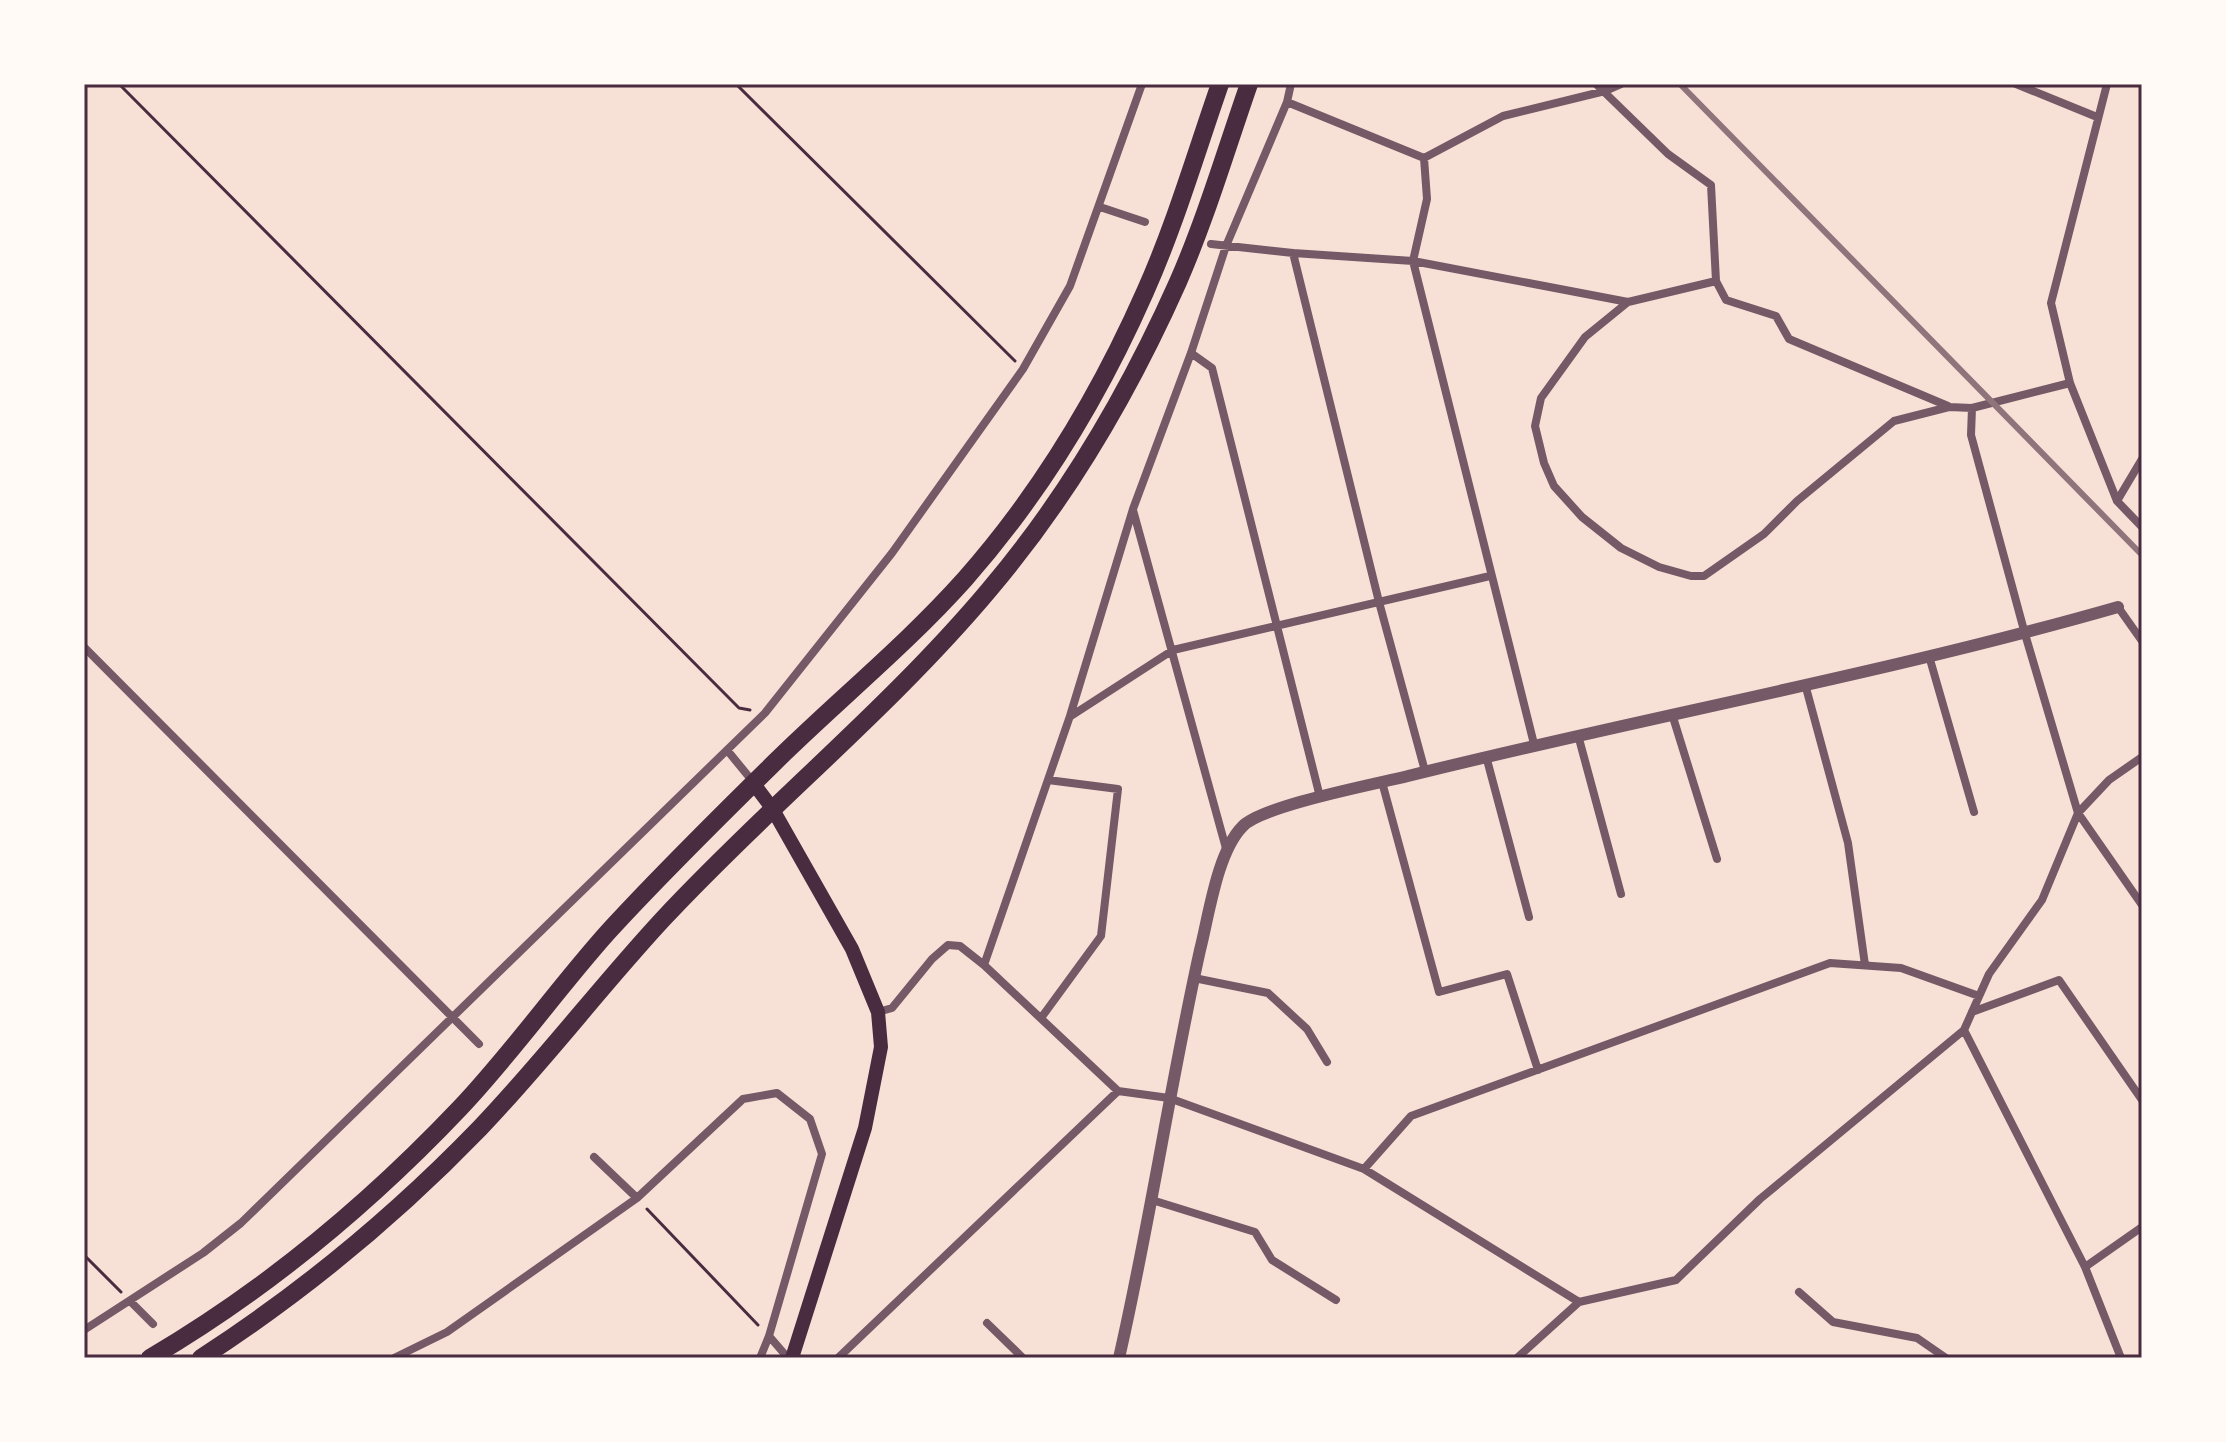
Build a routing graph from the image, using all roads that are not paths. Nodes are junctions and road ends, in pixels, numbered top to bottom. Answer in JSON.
{"nodes":[{"id":1,"x":1142,"y":84,"type":"edge"},
{"id":2,"x":1220,"y":84,"type":"edge"},
{"id":3,"x":1249,"y":84,"type":"edge"},
{"id":4,"x":1291,"y":84,"type":"edge"},
{"id":5,"x":1298,"y":84,"type":"edge"},
{"id":6,"x":1596,"y":84,"type":"edge"},
{"id":7,"x":1621,"y":84,"type":"edge"},
{"id":8,"x":2016,"y":84,"type":"edge"},
{"id":9,"x":2107,"y":84,"type":"edge"},
{"id":10,"x":1605,"y":91,"type":"junction"},
{"id":11,"x":1287,"y":102,"type":"junction"},
{"id":12,"x":2097,"y":117,"type":"junction"},
{"id":13,"x":1424,"y":158,"type":"junction"},
{"id":14,"x":1100,"y":207,"type":"junction"},
{"id":15,"x":1145,"y":222,"type":"dead end"},
{"id":16,"x":1211,"y":244,"type":"dead end"},
{"id":17,"x":1226,"y":246,"type":"junction"},
{"id":18,"x":1293,"y":253,"type":"junction"},
{"id":19,"x":1413,"y":261,"type":"junction"},
{"id":20,"x":1716,"y":281,"type":"junction"},
{"id":21,"x":1628,"y":302,"type":"junction"},
{"id":22,"x":1191,"y":353,"type":"junction"},
{"id":23,"x":2070,"y":383,"type":"junction"},
{"id":24,"x":1949,"y":407,"type":"junction"},
{"id":25,"x":1972,"y":408,"type":"junction"},
{"id":26,"x":2142,"y":459,"type":"edge"},
{"id":27,"x":2117,"y":501,"type":"junction"},
{"id":28,"x":1133,"y":509,"type":"junction"},
{"id":29,"x":2142,"y":527,"type":"edge"},
{"id":30,"x":1490,"y":576,"type":"junction"},
{"id":31,"x":1379,"y":602,"type":"junction"},
{"id":32,"x":2118,"y":607,"type":"joint"},
{"id":33,"x":1277,"y":626,"type":"junction"},
{"id":34,"x":2025,"y":634,"type":"junction"},
{"id":35,"x":2142,"y":641,"type":"edge"},
{"id":36,"x":84,"y":647,"type":"edge"},
{"id":37,"x":1173,"y":650,"type":"junction"},
{"id":38,"x":1929,"y":656,"type":"junction"},
{"id":39,"x":1805,"y":684,"type":"junction"},
{"id":40,"x":1672,"y":714,"type":"junction"},
{"id":41,"x":1070,"y":716,"type":"junction"},
{"id":42,"x":1578,"y":735,"type":"junction"},
{"id":43,"x":1534,"y":744,"type":"junction"},
{"id":44,"x":727,"y":750,"type":"junction"},
{"id":45,"x":1486,"y":756,"type":"junction"},
{"id":46,"x":2142,"y":757,"type":"edge"},
{"id":47,"x":1425,"y":771,"type":"junction"},
{"id":48,"x":1048,"y":780,"type":"junction"},
{"id":49,"x":1382,"y":782,"type":"junction"},
{"id":50,"x":754,"y":784,"type":"junction"},
{"id":51,"x":1320,"y":797,"type":"junction"},
{"id":52,"x":772,"y":808,"type":"junction"},
{"id":53,"x":1974,"y":812,"type":"dead end"},
{"id":54,"x":2078,"y":813,"type":"junction"},
{"id":55,"x":1227,"y":852,"type":"junction"},
{"id":56,"x":1717,"y":859,"type":"dead end"},
{"id":57,"x":1621,"y":894,"type":"dead end"},
{"id":58,"x":2142,"y":905,"type":"edge"},
{"id":59,"x":1529,"y":917,"type":"dead end"},
{"id":60,"x":984,"y":965,"type":"junction"},
{"id":61,"x":1865,"y":965,"type":"junction"},
{"id":62,"x":1194,"y":978,"type":"junction"},
{"id":63,"x":1979,"y":996,"type":"junction"},
{"id":64,"x":878,"y":1012,"type":"junction"},
{"id":65,"x":1972,"y":1012,"type":"junction"},
{"id":66,"x":454,"y":1018,"type":"junction"},
{"id":67,"x":1041,"y":1018,"type":"junction"},
{"id":68,"x":1964,"y":1030,"type":"junction"},
{"id":69,"x":479,"y":1044,"type":"dead end"},
{"id":70,"x":1327,"y":1062,"type":"dead end"},
{"id":71,"x":1538,"y":1070,"type":"junction"},
{"id":72,"x":1118,"y":1091,"type":"junction"},
{"id":73,"x":1169,"y":1098,"type":"junction"},
{"id":74,"x":2142,"y":1100,"type":"edge"},
{"id":75,"x":594,"y":1157,"type":"dead end"},
{"id":76,"x":1364,"y":1169,"type":"junction"},
{"id":77,"x":637,"y":1198,"type":"junction"},
{"id":78,"x":1152,"y":1200,"type":"junction"},
{"id":79,"x":2142,"y":1227,"type":"edge"},
{"id":80,"x":2085,"y":1267,"type":"junction"},
{"id":81,"x":1799,"y":1292,"type":"dead end"},
{"id":82,"x":1336,"y":1300,"type":"dead end"},
{"id":83,"x":130,"y":1301,"type":"junction"},
{"id":84,"x":1579,"y":1302,"type":"junction"},
{"id":85,"x":987,"y":1323,"type":"dead end"},
{"id":86,"x":153,"y":1324,"type":"dead end"},
{"id":87,"x":84,"y":1330,"type":"edge"},
{"id":88,"x":769,"y":1336,"type":"junction"},
{"id":89,"x":150,"y":1358,"type":"edge"},
{"id":90,"x":201,"y":1358,"type":"edge"},
{"id":91,"x":394,"y":1358,"type":"edge"},
{"id":92,"x":760,"y":1358,"type":"edge"},
{"id":93,"x":790,"y":1358,"type":"edge"},
{"id":94,"x":838,"y":1358,"type":"edge"},
{"id":95,"x":1023,"y":1358,"type":"edge"},
{"id":96,"x":1119,"y":1358,"type":"edge"},
{"id":97,"x":1517,"y":1358,"type":"edge"},
{"id":98,"x":1946,"y":1358,"type":"edge"},
{"id":99,"x":2121,"y":1358,"type":"edge"}],
"edges":[{"from":1,"to":14,"type":"street"},
{"from":2,"to":50,"type":"highway"},
{"from":3,"to":52,"type":"highway"},
{"from":4,"to":11,"type":"street"},
{"from":5,"to":11,"type":"street"},
{"from":6,"to":10,"type":"street"},
{"from":7,"to":10,"type":"street"},
{"from":8,"to":12,"type":"street"},
{"from":9,"to":12,"type":"street"},
{"from":10,"to":13,"type":"street"},
{"from":10,"to":20,"type":"street"},
{"from":11,"to":13,"type":"street"},
{"from":11,"to":17,"type":"street"},
{"from":12,"to":23,"type":"street"},
{"from":13,"to":19,"type":"street"},
{"from":14,"to":15,"type":"street"},
{"from":14,"to":44,"type":"street"},
{"from":16,"to":17,"type":"street"},
{"from":17,"to":18,"type":"street"},
{"from":17,"to":22,"type":"street"},
{"from":18,"to":19,"type":"street"},
{"from":18,"to":31,"type":"street"},
{"from":19,"to":21,"type":"street"},
{"from":19,"to":30,"type":"street"},
{"from":20,"to":21,"type":"street"},
{"from":20,"to":24,"type":"street"},
{"from":21,"to":24,"type":"street"},
{"from":22,"to":28,"type":"street"},
{"from":22,"to":33,"type":"street"},
{"from":23,"to":25,"type":"street"},
{"from":23,"to":27,"type":"street"},
{"from":24,"to":25,"type":"street"},
{"from":25,"to":34,"type":"street"},
{"from":26,"to":27,"type":"street"},
{"from":27,"to":29,"type":"street"},
{"from":28,"to":37,"type":"street"},
{"from":28,"to":41,"type":"street"},
{"from":30,"to":31,"type":"street"},
{"from":30,"to":43,"type":"street"},
{"from":31,"to":33,"type":"street"},
{"from":31,"to":47,"type":"street"},
{"from":32,"to":34,"type":"street"},
{"from":32,"to":35,"type":"street"},
{"from":33,"to":37,"type":"street"},
{"from":33,"to":51,"type":"street"},
{"from":34,"to":38,"type":"street"},
{"from":34,"to":54,"type":"street"},
{"from":36,"to":66,"type":"street"},
{"from":37,"to":41,"type":"street"},
{"from":37,"to":55,"type":"street"},
{"from":38,"to":39,"type":"street"},
{"from":38,"to":53,"type":"street"},
{"from":39,"to":40,"type":"street"},
{"from":39,"to":61,"type":"street"},
{"from":40,"to":42,"type":"street"},
{"from":40,"to":56,"type":"street"},
{"from":41,"to":48,"type":"street"},
{"from":42,"to":43,"type":"street"},
{"from":42,"to":57,"type":"street"},
{"from":43,"to":45,"type":"street"},
{"from":44,"to":50,"type":"street"},
{"from":44,"to":66,"type":"street"},
{"from":45,"to":47,"type":"street"},
{"from":45,"to":59,"type":"street"},
{"from":46,"to":54,"type":"street"},
{"from":47,"to":49,"type":"street"},
{"from":48,"to":60,"type":"street"},
{"from":48,"to":67,"type":"street"},
{"from":49,"to":51,"type":"street"},
{"from":49,"to":71,"type":"street"},
{"from":50,"to":52,"type":"main road"},
{"from":50,"to":89,"type":"highway"},
{"from":51,"to":55,"type":"street"},
{"from":52,"to":64,"type":"main road"},
{"from":52,"to":90,"type":"highway"},
{"from":54,"to":58,"type":"street"},
{"from":54,"to":63,"type":"street"},
{"from":55,"to":62,"type":"street"},
{"from":60,"to":64,"type":"street"},
{"from":60,"to":67,"type":"street"},
{"from":61,"to":63,"type":"street"},
{"from":61,"to":71,"type":"street"},
{"from":62,"to":70,"type":"street"},
{"from":62,"to":73,"type":"street"},
{"from":63,"to":65,"type":"street"},
{"from":64,"to":93,"type":"main road"},
{"from":65,"to":68,"type":"street"},
{"from":65,"to":74,"type":"street"},
{"from":66,"to":69,"type":"street"},
{"from":66,"to":83,"type":"street"},
{"from":67,"to":72,"type":"street"},
{"from":68,"to":80,"type":"street"},
{"from":68,"to":84,"type":"street"},
{"from":71,"to":76,"type":"street"},
{"from":72,"to":73,"type":"street"},
{"from":72,"to":94,"type":"street"},
{"from":73,"to":76,"type":"street"},
{"from":73,"to":78,"type":"street"},
{"from":75,"to":77,"type":"street"},
{"from":76,"to":84,"type":"street"},
{"from":77,"to":88,"type":"street"},
{"from":77,"to":91,"type":"street"},
{"from":78,"to":82,"type":"street"},
{"from":78,"to":96,"type":"street"},
{"from":79,"to":80,"type":"street"},
{"from":80,"to":99,"type":"street"},
{"from":81,"to":98,"type":"street"},
{"from":83,"to":86,"type":"street"},
{"from":83,"to":87,"type":"street"},
{"from":84,"to":97,"type":"street"},
{"from":85,"to":95,"type":"street"},
{"from":88,"to":92,"type":"street"},
{"from":88,"to":93,"type":"street"}]}
